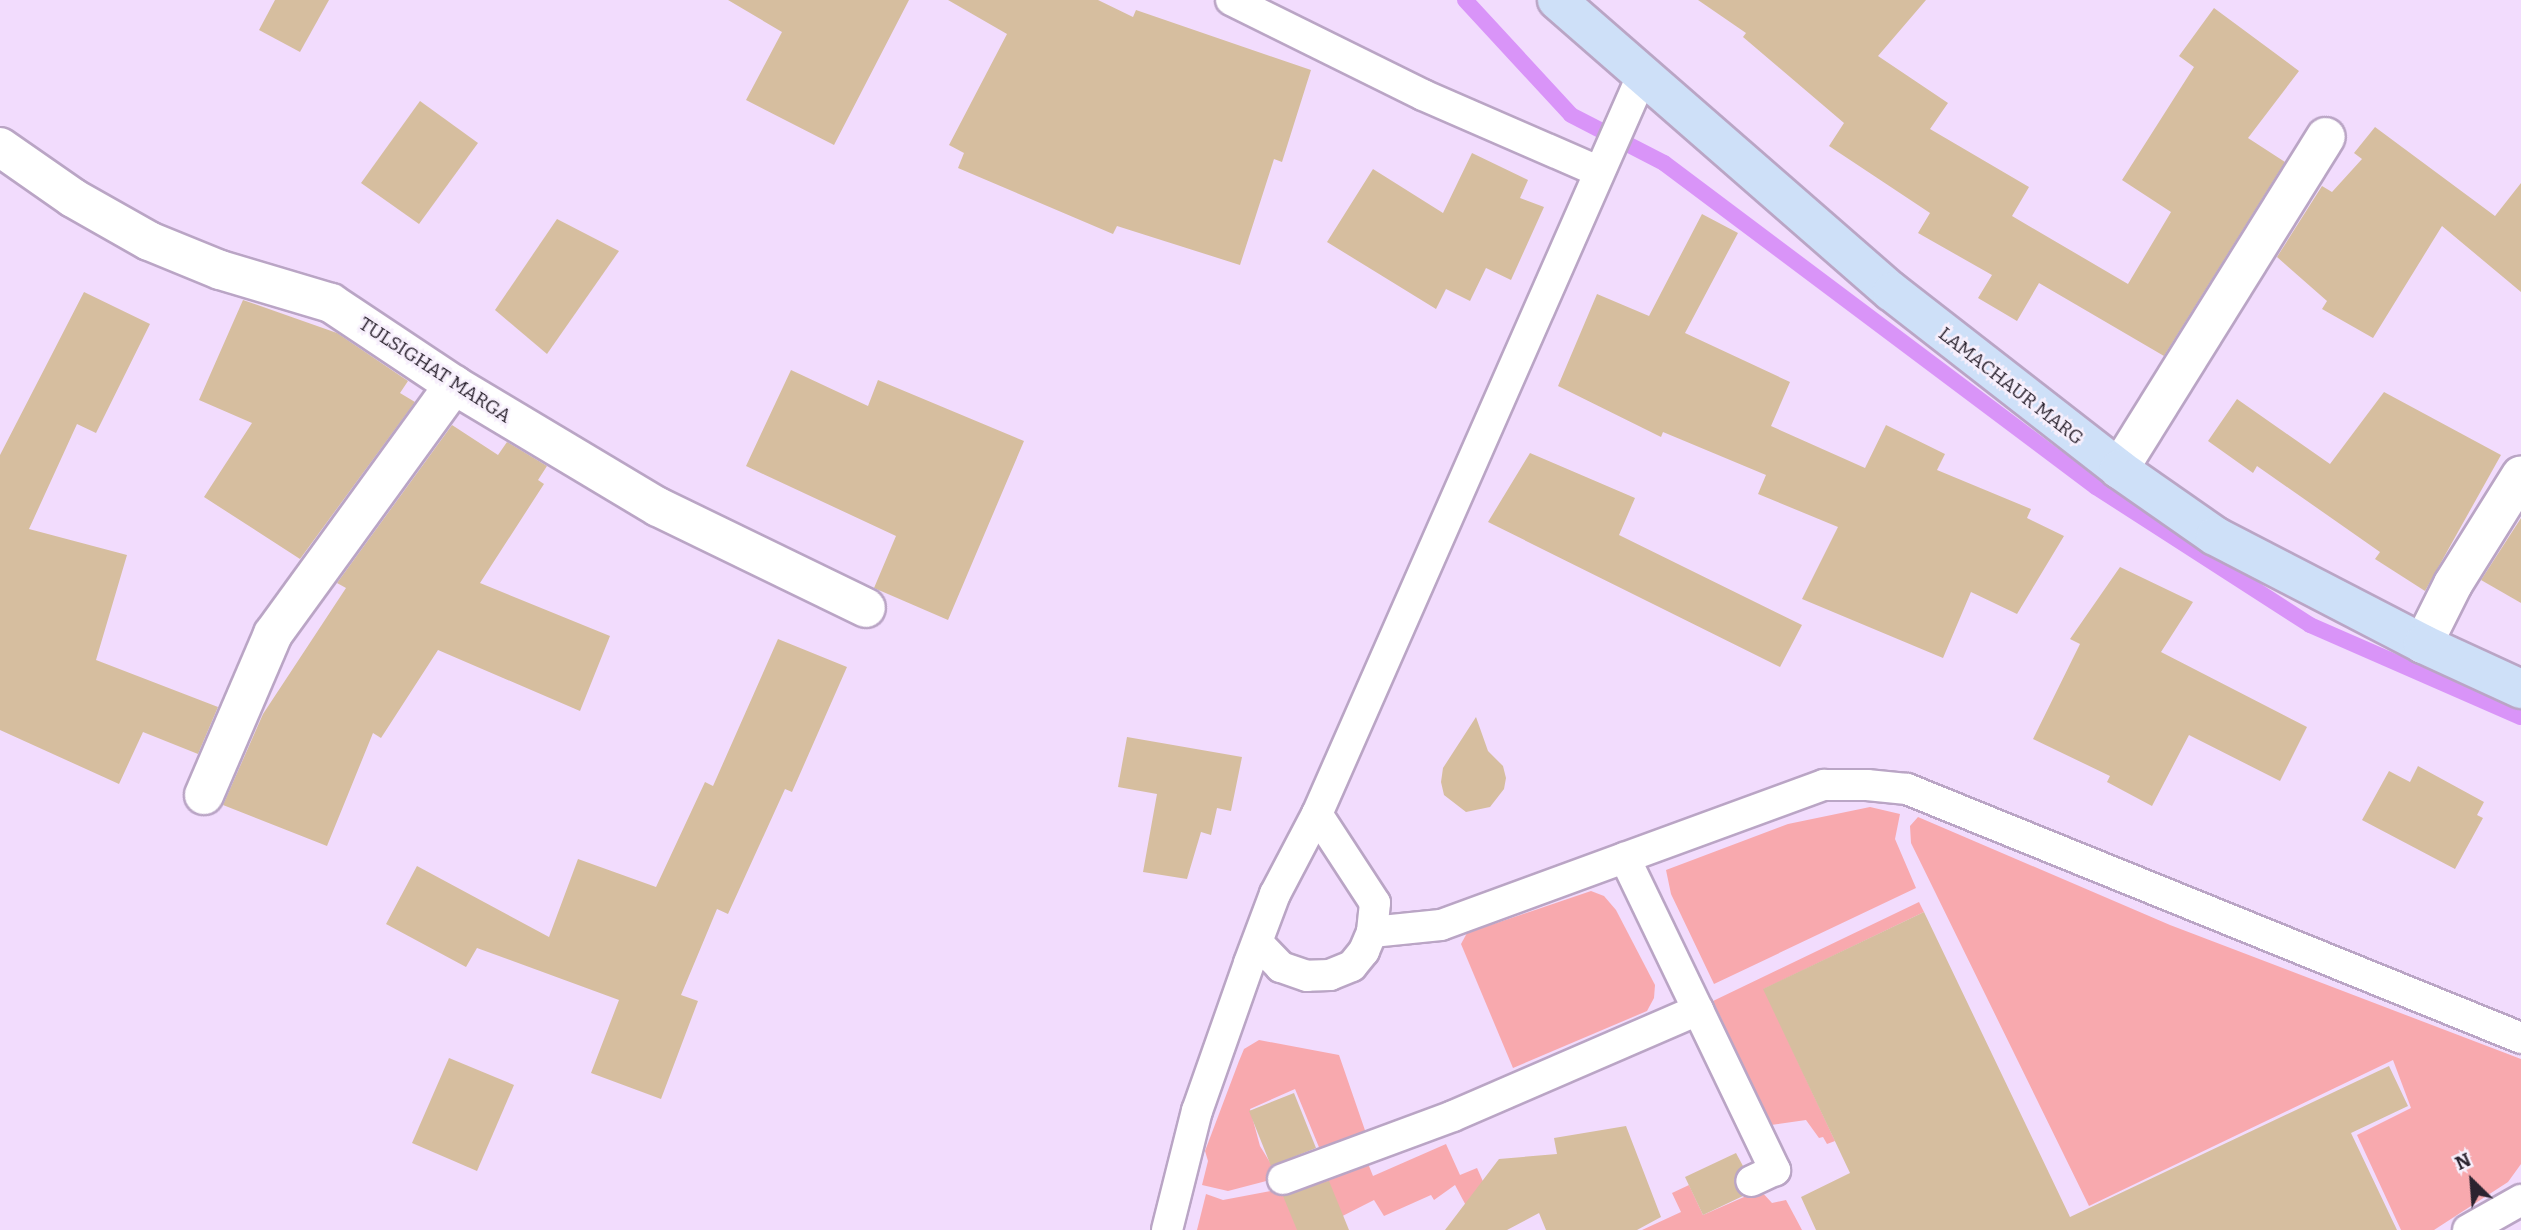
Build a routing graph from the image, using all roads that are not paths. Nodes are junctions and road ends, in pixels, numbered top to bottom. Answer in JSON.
{"nodes":[{"id":1,"x":1231,"y":0,"type":"edge"},
{"id":2,"x":1557,"y":0,"type":"edge"},
{"id":3,"x":1642,"y":76,"type":"junction"},
{"id":4,"x":2326,"y":137,"type":"dead end"},
{"id":5,"x":0,"y":147,"type":"edge"},
{"id":6,"x":1598,"y":171,"type":"junction"},
{"id":7,"x":454,"y":384,"type":"junction"},
{"id":8,"x":2119,"y":469,"type":"junction"},
{"id":9,"x":2521,"y":475,"type":"edge"},
{"id":10,"x":866,"y":608,"type":"dead end"},
{"id":11,"x":2423,"y":644,"type":"junction"},
{"id":12,"x":2521,"y":689,"type":"edge"},
{"id":13,"x":204,"y":795,"type":"dead end"},
{"id":14,"x":1317,"y":814,"type":"junction"},
{"id":15,"x":1625,"y":858,"type":"junction"},
{"id":16,"x":1372,"y":932,"type":"junction"},
{"id":17,"x":1258,"y":943,"type":"junction"},
{"id":18,"x":1698,"y":1010,"type":"junction"},
{"id":19,"x":2521,"y":1038,"type":"edge"},
{"id":20,"x":1283,"y":1179,"type":"dead end"},
{"id":21,"x":1751,"y":1181,"type":"dead end"},
{"id":22,"x":2521,"y":1200,"type":"edge"},
{"id":23,"x":1167,"y":1230,"type":"edge"},
{"id":24,"x":2468,"y":1230,"type":"edge"}],
"edges":[{"from":1,"to":6,"type":"lane"},
{"from":2,"to":3,"type":"main road","name":"LAMACHAUR MARG"},
{"from":3,"to":6,"type":"lane"},
{"from":3,"to":8,"type":"main road","name":"LAMACHAUR MARG"},
{"from":4,"to":8,"type":"street"},
{"from":5,"to":7,"type":"street","name":"TULSIGHAT MARGA"},
{"from":6,"to":14,"type":"lane"},
{"from":7,"to":10,"type":"street","name":"TULSIGHAT MARGA"},
{"from":7,"to":13,"type":"street"},
{"from":8,"to":11,"type":"main road","name":"LAMACHAUR MARG"},
{"from":9,"to":11,"type":"street"},
{"from":11,"to":12,"type":"main road","name":"LAMACHAUR MARG"},
{"from":14,"to":16,"type":"lane"},
{"from":14,"to":17,"type":"lane"},
{"from":15,"to":16,"type":"lane"},
{"from":15,"to":18,"type":"lane"},
{"from":15,"to":19,"type":"lane"},
{"from":16,"to":17,"type":"lane"},
{"from":17,"to":23,"type":"lane"},
{"from":18,"to":20,"type":"lane"},
{"from":18,"to":21,"type":"lane"},
{"from":22,"to":24,"type":"lane"}]}
